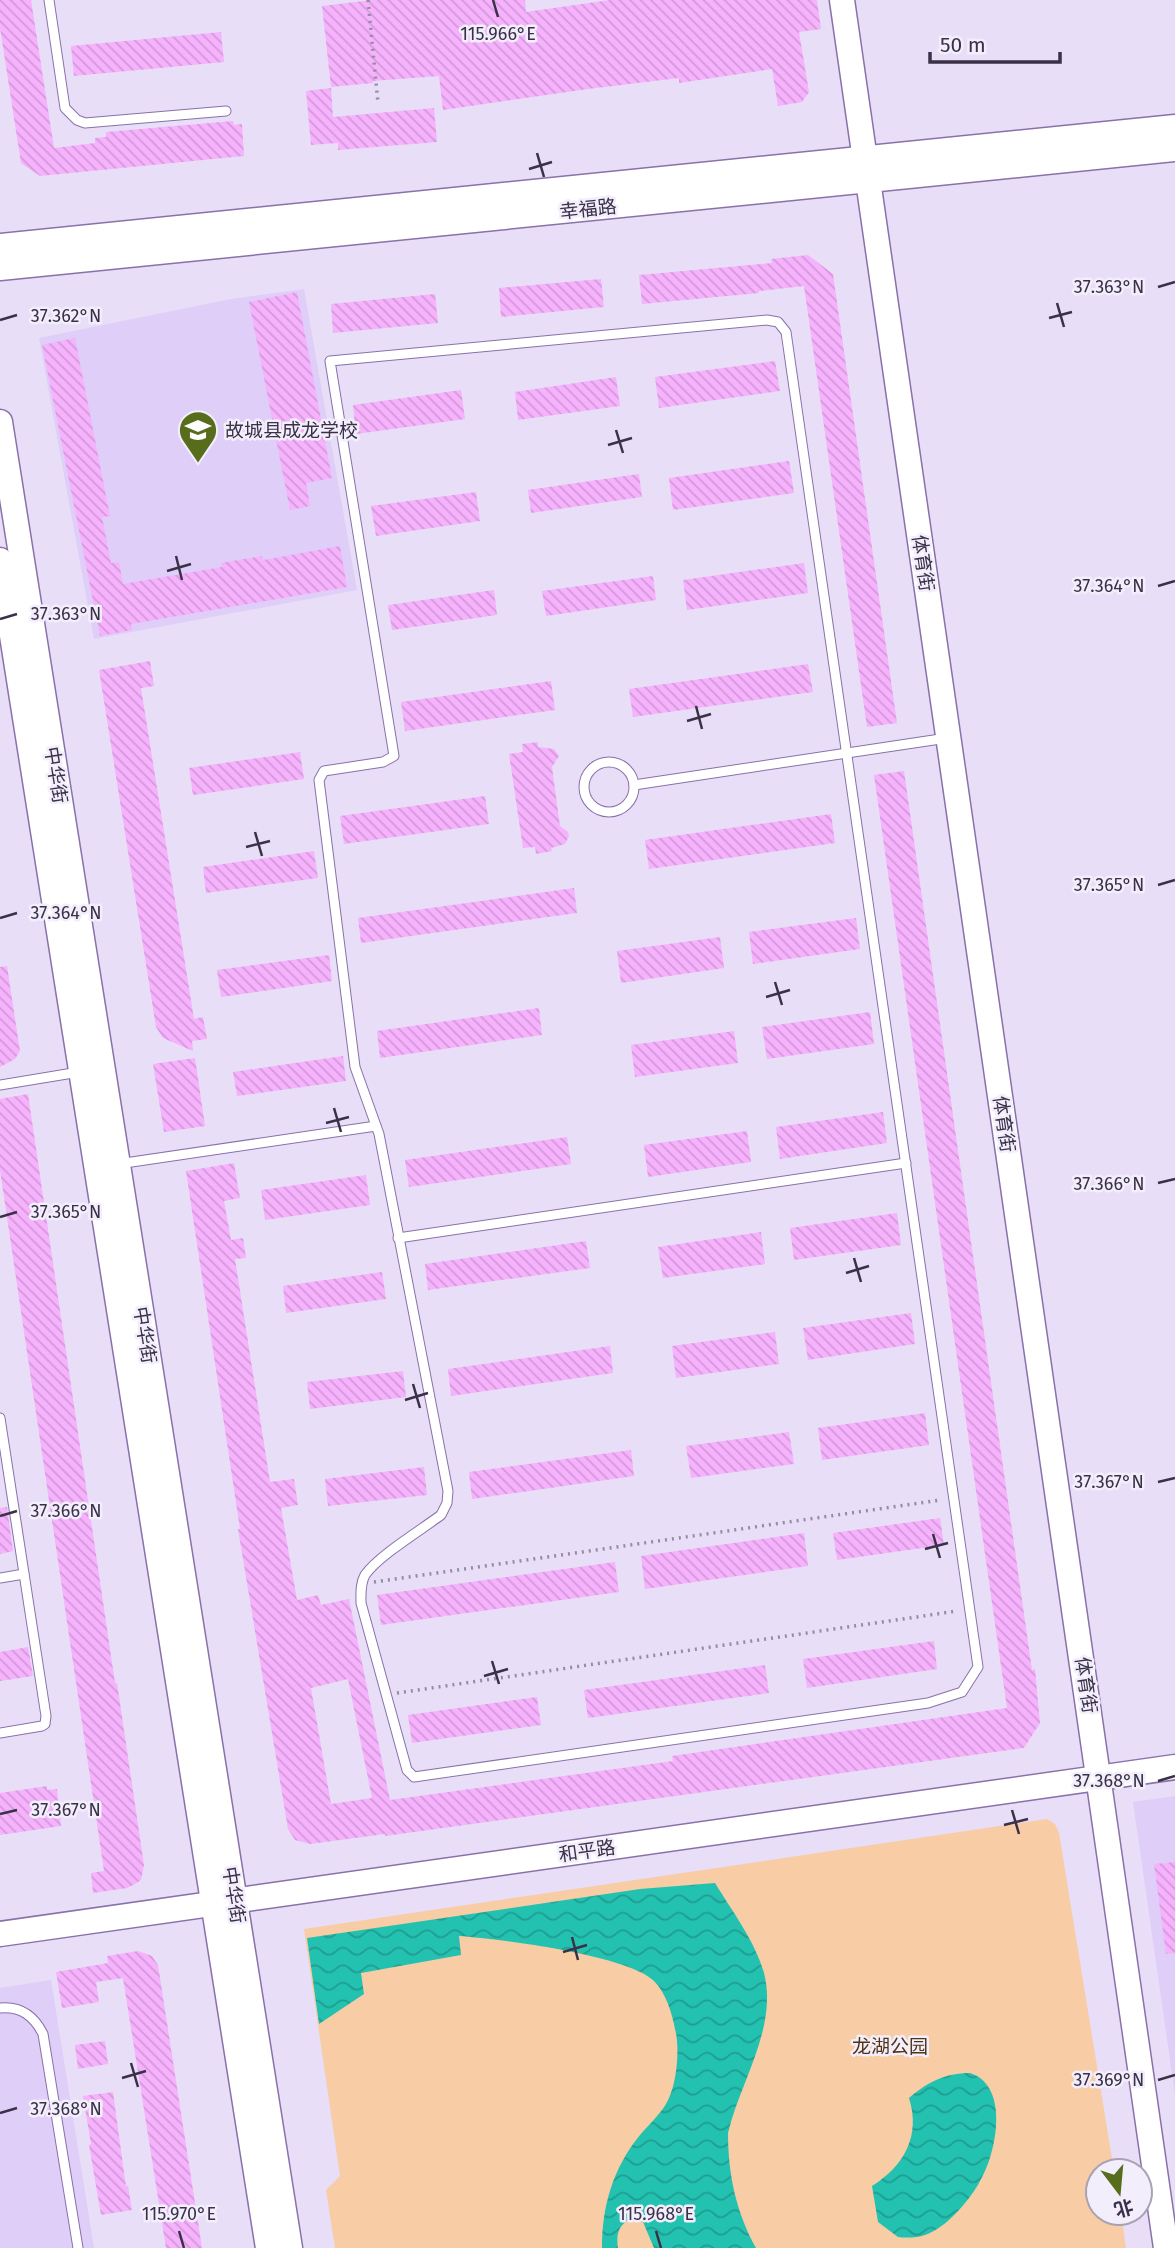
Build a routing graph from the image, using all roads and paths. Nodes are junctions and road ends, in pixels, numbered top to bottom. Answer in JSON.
{"nodes":[{"id":1,"x":49,"y":0,"type":"edge"},
{"id":2,"x":368,"y":0,"type":"edge"},
{"id":3,"x":842,"y":0,"type":"edge"},
{"id":4,"x":378,"y":103,"type":"dead end"},
{"id":5,"x":226,"y":111,"type":"dead end"},
{"id":6,"x":1175,"y":127,"type":"edge"},
{"id":7,"x":1175,"y":149,"type":"edge"},
{"id":8,"x":866,"y":170,"type":"junction"},
{"id":9,"x":0,"y":246,"type":"edge"},
{"id":10,"x":0,"y":268,"type":"edge"},
{"id":11,"x":0,"y":422,"type":"edge"},
{"id":12,"x":0,"y":560,"type":"edge"},
{"id":13,"x":949,"y":738,"type":"junction"},
{"id":14,"x":847,"y":753,"type":"junction"},
{"id":15,"x":634,"y":785,"type":"junction"},
{"id":16,"x":81,"y":1072,"type":"junction"},
{"id":17,"x":0,"y":1085,"type":"edge"},
{"id":18,"x":376,"y":1126,"type":"junction"},
{"id":19,"x":906,"y":1163,"type":"junction"},
{"id":20,"x":118,"y":1164,"type":"junction"},
{"id":21,"x":398,"y":1238,"type":"junction"},
{"id":22,"x":0,"y":1418,"type":"edge"},
{"id":23,"x":954,"y":1498,"type":"junction"},
{"id":24,"x":24,"y":1574,"type":"junction"},
{"id":25,"x":0,"y":1578,"type":"edge"},
{"id":26,"x":362,"y":1584,"type":"junction"},
{"id":27,"x":970,"y":1609,"type":"junction"},
{"id":28,"x":386,"y":1694,"type":"junction"},
{"id":29,"x":0,"y":1733,"type":"edge"},
{"id":30,"x":1175,"y":1767,"type":"edge"},
{"id":31,"x":1099,"y":1778,"type":"junction"},
{"id":32,"x":224,"y":1902,"type":"junction"},
{"id":33,"x":0,"y":1934,"type":"edge"},
{"id":34,"x":0,"y":2008,"type":"edge"},
{"id":35,"x":78,"y":2248,"type":"edge"},
{"id":36,"x":268,"y":2248,"type":"edge"},
{"id":37,"x":290,"y":2248,"type":"edge"},
{"id":38,"x":1166,"y":2248,"type":"edge"}],
"edges":[{"from":1,"to":5,"type":"lane"},
{"from":2,"to":4,"type":"path"},
{"from":3,"to":8,"type":"street","name":"体育街"},
{"from":6,"to":8,"type":"street","name":"幸福路"},
{"from":7,"to":8,"type":"street","name":"幸福路"},
{"from":8,"to":9,"type":"street","name":"幸福路"},
{"from":8,"to":10,"type":"street","name":"幸福路"},
{"from":8,"to":13,"type":"street","name":"体育街"},
{"from":11,"to":20,"type":"street","name":"中华街"},
{"from":12,"to":16,"type":"street","name":"中华街"},
{"from":13,"to":14,"type":"lane"},
{"from":13,"to":31,"type":"street","name":"体育街"},
{"from":14,"to":15,"type":"lane"},
{"from":14,"to":18,"type":"lane"},
{"from":14,"to":19,"type":"lane"},
{"from":15,"to":15,"type":"lane"},
{"from":16,"to":17,"type":"lane"},
{"from":16,"to":32,"type":"street","name":"中华街"},
{"from":18,"to":20,"type":"lane"},
{"from":18,"to":21,"type":"lane"},
{"from":19,"to":21,"type":"lane"},
{"from":19,"to":23,"type":"lane"},
{"from":20,"to":32,"type":"street","name":"中华街"},
{"from":21,"to":26,"type":"lane"},
{"from":22,"to":24,"type":"lane"},
{"from":23,"to":26,"type":"path"},
{"from":23,"to":27,"type":"lane"},
{"from":24,"to":25,"type":"lane"},
{"from":24,"to":29,"type":"lane"},
{"from":26,"to":28,"type":"lane"},
{"from":27,"to":28,"type":"path"},
{"from":27,"to":28,"type":"lane"},
{"from":30,"to":31,"type":"street","name":"和平路"},
{"from":31,"to":32,"type":"street","name":"和平路"},
{"from":31,"to":38,"type":"street","name":"体育街"},
{"from":32,"to":33,"type":"street","name":"和平路"},
{"from":32,"to":36,"type":"street","name":"中华街"},
{"from":32,"to":37,"type":"street","name":"中华街"},
{"from":34,"to":35,"type":"lane"}]}
